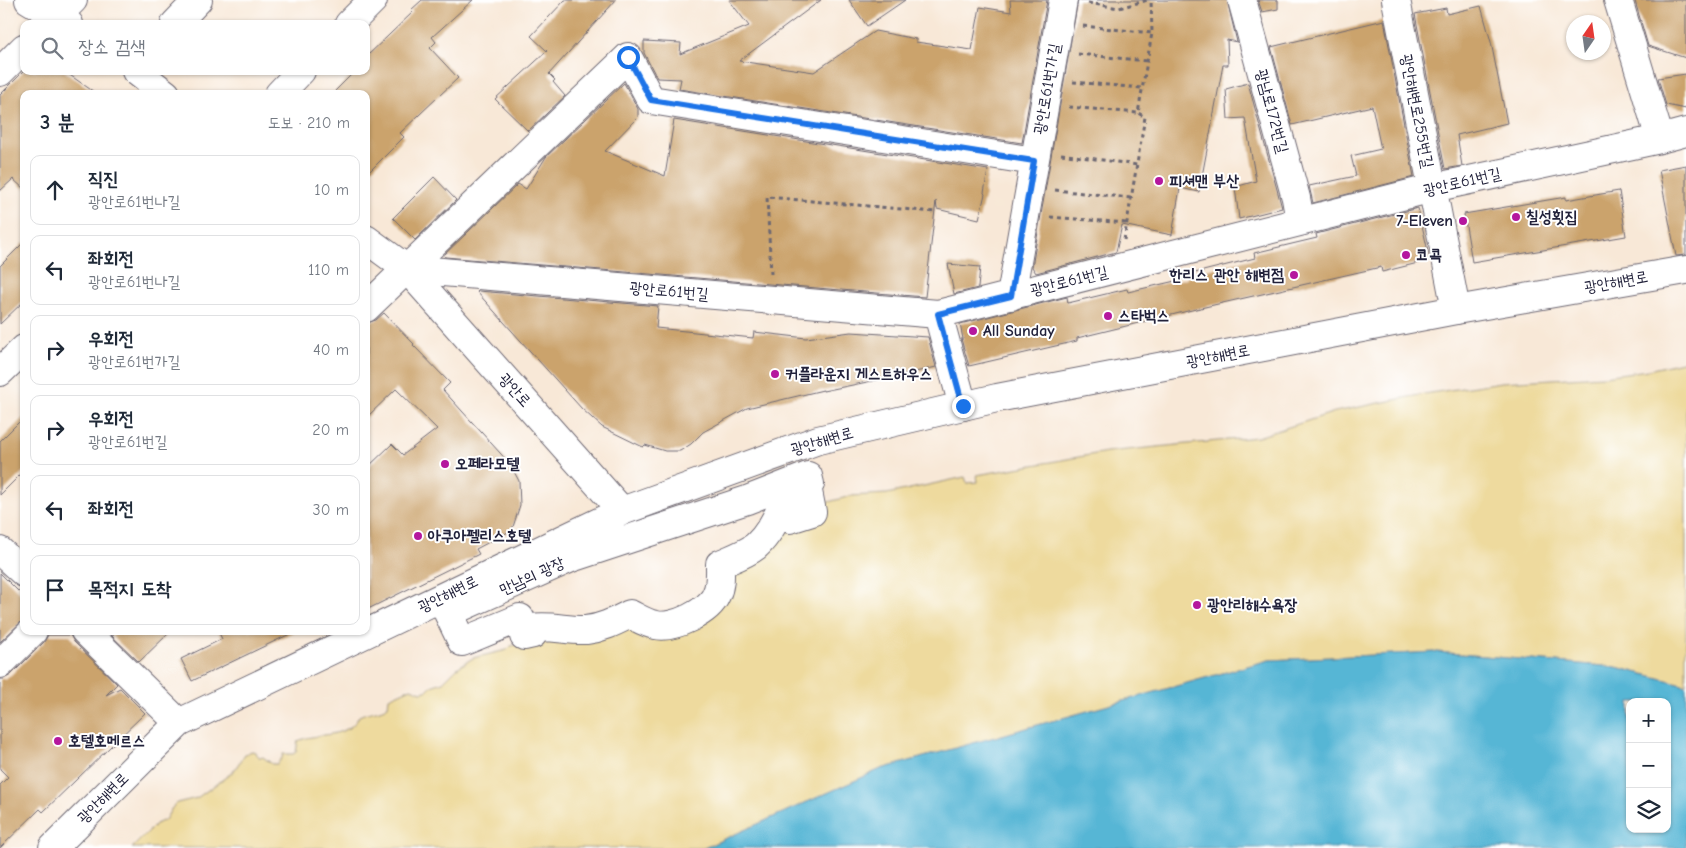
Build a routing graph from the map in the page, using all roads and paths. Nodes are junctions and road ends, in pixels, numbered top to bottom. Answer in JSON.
{"nodes":[{"id":1,"x":29,"y":0,"type":"edge"},
{"id":2,"x":198,"y":0,"type":"edge"},
{"id":3,"x":373,"y":0,"type":"edge"},
{"id":4,"x":1150,"y":0,"type":"edge"},
{"id":5,"x":1242,"y":0,"type":"edge"},
{"id":6,"x":1396,"y":0,"type":"edge"},
{"id":7,"x":1618,"y":0,"type":"edge"},
{"id":8,"x":1067,"y":8,"type":"edge"},
{"id":9,"x":62,"y":16,"type":"edge"},
{"id":10,"x":179,"y":20,"type":"edge"},
{"id":11,"x":353,"y":20,"type":"edge"},
{"id":12,"x":1152,"y":33,"type":"junction"},
{"id":13,"x":1054,"y":51,"type":"junction"},
{"id":14,"x":20,"y":52,"type":"edge"},
{"id":15,"x":1147,"y":61,"type":"junction"},
{"id":16,"x":0,"y":72,"type":"edge"},
{"id":17,"x":141,"y":75,"type":"edge"},
{"id":18,"x":297,"y":75,"type":"edge"},
{"id":19,"x":1142,"y":88,"type":"junction"},
{"id":20,"x":161,"y":90,"type":"edge"},
{"id":21,"x":283,"y":90,"type":"edge"},
{"id":22,"x":1046,"y":92,"type":"junction"},
{"id":23,"x":1138,"y":114,"type":"junction"},
{"id":24,"x":1686,"y":132,"type":"edge"},
{"id":25,"x":1660,"y":139,"type":"junction"},
{"id":26,"x":1137,"y":165,"type":"junction"},
{"id":27,"x":1033,"y":166,"type":"junction"},
{"id":28,"x":1432,"y":188,"type":"junction"},
{"id":29,"x":1131,"y":198,"type":"junction"},
{"id":30,"x":934,"y":212,"type":"dead end"},
{"id":31,"x":1024,"y":215,"type":"junction"},
{"id":32,"x":1127,"y":222,"type":"junction"},
{"id":33,"x":1300,"y":222,"type":"junction"},
{"id":34,"x":370,"y":242,"type":"edge"},
{"id":35,"x":1119,"y":268,"type":"junction"},
{"id":36,"x":407,"y":269,"type":"junction"},
{"id":37,"x":1686,"y":270,"type":"edge"},
{"id":38,"x":1011,"y":296,"type":"junction"},
{"id":39,"x":768,"y":299,"type":"junction"},
{"id":40,"x":370,"y":304,"type":"edge"},
{"id":41,"x":1456,"y":310,"type":"junction"},
{"id":42,"x":938,"y":314,"type":"junction"},
{"id":43,"x":20,"y":352,"type":"edge"},
{"id":44,"x":0,"y":372,"type":"edge"},
{"id":45,"x":963,"y":406,"type":"junction"},
{"id":46,"x":808,"y":476,"type":"joint"},
{"id":47,"x":622,"y":511,"type":"junction"},
{"id":48,"x":0,"y":551,"type":"edge"},
{"id":49,"x":20,"y":569,"type":"edge"},
{"id":50,"x":370,"y":632,"type":"edge"},
{"id":51,"x":29,"y":635,"type":"edge"},
{"id":52,"x":89,"y":635,"type":"edge"},
{"id":53,"x":363,"y":635,"type":"edge"},
{"id":54,"x":0,"y":664,"type":"edge"},
{"id":55,"x":179,"y":723,"type":"junction"},
{"id":56,"x":53,"y":848,"type":"edge"}],
"edges":[{"from":1,"to":9,"type":"street"},
{"from":2,"to":10,"type":"street"},
{"from":3,"to":11,"type":"street"},
{"from":4,"to":8,"type":"path"},
{"from":4,"to":12,"type":"path"},
{"from":5,"to":33,"type":"street","name":"광남로172번길"},
{"from":6,"to":28,"type":"street","name":"광안해변로255번길"},
{"from":7,"to":25,"type":"street"},
{"from":8,"to":12,"type":"path"},
{"from":8,"to":13,"type":"street","name":"광안로61번가길"},
{"from":12,"to":15,"type":"path"},
{"from":13,"to":15,"type":"path"},
{"from":13,"to":22,"type":"street","name":"광안로61번가길"},
{"from":14,"to":16,"type":"street"},
{"from":15,"to":19,"type":"path"},
{"from":17,"to":20,"type":"street"},
{"from":18,"to":21,"type":"street"},
{"from":19,"to":22,"type":"path"},
{"from":19,"to":23,"type":"path"},
{"from":22,"to":23,"type":"path"},
{"from":22,"to":27,"type":"street","name":"광안로61번가길"},
{"from":23,"to":26,"type":"path"},
{"from":24,"to":25,"type":"street","name":"광안로61번길"},
{"from":25,"to":28,"type":"street","name":"광안로61번길"},
{"from":26,"to":27,"type":"path"},
{"from":26,"to":29,"type":"path"},
{"from":27,"to":29,"type":"path"},
{"from":27,"to":31,"type":"street","name":"광안로61번가길"},
{"from":27,"to":36,"type":"street"},
{"from":28,"to":33,"type":"street","name":"광안로61번길"},
{"from":28,"to":41,"type":"street","name":"광안해변로255번길"},
{"from":29,"to":32,"type":"path"},
{"from":30,"to":39,"type":"path"},
{"from":31,"to":32,"type":"path"},
{"from":31,"to":38,"type":"street","name":"광안로61번가길"},
{"from":32,"to":35,"type":"path"},
{"from":33,"to":35,"type":"street","name":"광안로61번길"},
{"from":34,"to":36,"type":"street","name":"광안로"},
{"from":35,"to":38,"type":"street","name":"광안로61번길"},
{"from":36,"to":39,"type":"street","name":"광안로61번길"},
{"from":36,"to":40,"type":"street"},
{"from":36,"to":47,"type":"street","name":"광안로"},
{"from":37,"to":41,"type":"street","name":"광안해변로"},
{"from":38,"to":42,"type":"street","name":"광안로61번길"},
{"from":39,"to":42,"type":"street","name":"광안로61번길"},
{"from":41,"to":45,"type":"street","name":"광안해변로"},
{"from":42,"to":45,"type":"street"},
{"from":43,"to":44,"type":"street"},
{"from":45,"to":47,"type":"street","name":"광안해변로"},
{"from":46,"to":46,"type":"street","name":"만남의 광장"},
{"from":47,"to":50,"type":"street","name":"광안해변로"},
{"from":48,"to":49,"type":"street"},
{"from":51,"to":54,"type":"street"},
{"from":52,"to":55,"type":"street"},
{"from":53,"to":55,"type":"street","name":"광안해변로"},
{"from":55,"to":56,"type":"street","name":"광안해변로"}]}
